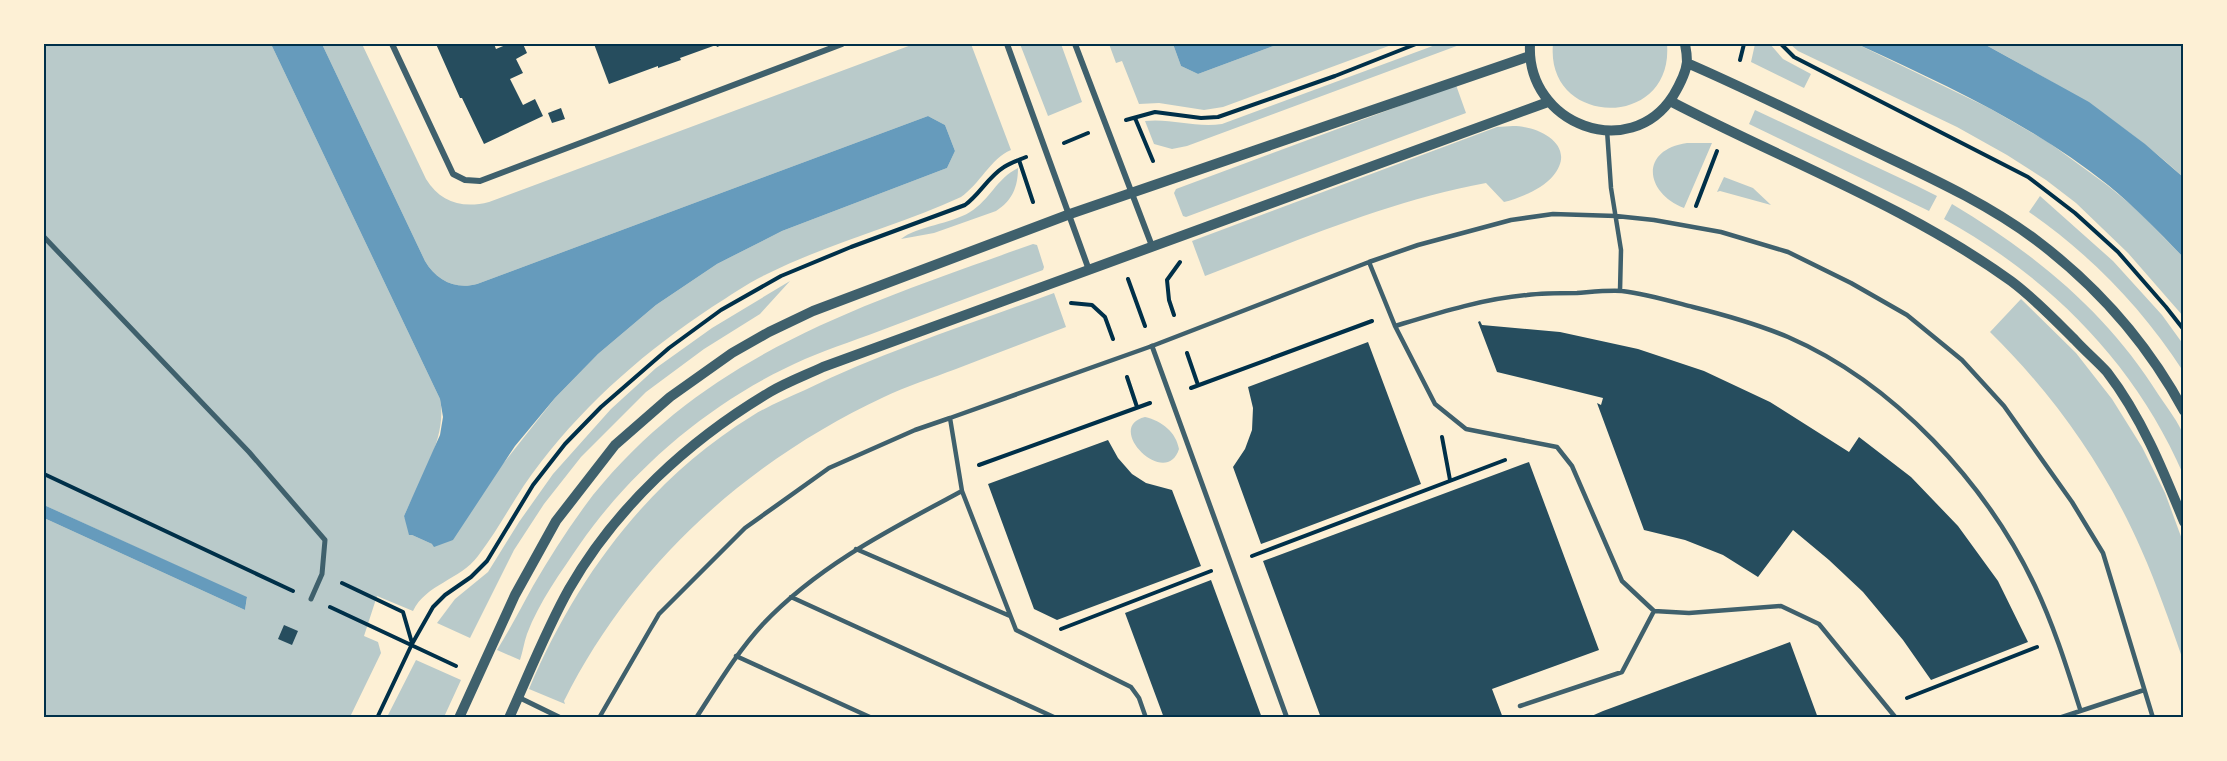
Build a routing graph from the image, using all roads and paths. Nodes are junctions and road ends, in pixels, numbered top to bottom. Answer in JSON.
{"nodes":[{"id":1,"x":392,"y":44,"type":"edge"},
{"id":2,"x":842,"y":44,"type":"edge"},
{"id":3,"x":1007,"y":44,"type":"edge"},
{"id":4,"x":1075,"y":44,"type":"edge"},
{"id":5,"x":1530,"y":44,"type":"edge"},
{"id":6,"x":1685,"y":44,"type":"edge"},
{"id":7,"x":1781,"y":44,"type":"edge"},
{"id":8,"x":1530,"y":56,"type":"junction"},
{"id":9,"x":1687,"y":63,"type":"junction"},
{"id":10,"x":1670,"y":100,"type":"junction"},
{"id":11,"x":1548,"y":102,"type":"junction"},
{"id":12,"x":1606,"y":130,"type":"junction"},
{"id":13,"x":1132,"y":192,"type":"junction"},
{"id":14,"x":1070,"y":214,"type":"junction"},
{"id":15,"x":1616,"y":216,"type":"junction"},
{"id":16,"x":44,"y":237,"type":"edge"},
{"id":17,"x":1152,"y":246,"type":"junction"},
{"id":18,"x":1120,"y":258,"type":"junction"},
{"id":19,"x":1370,"y":262,"type":"junction"},
{"id":20,"x":1089,"y":270,"type":"junction"},
{"id":21,"x":1620,"y":291,"type":"junction"},
{"id":22,"x":1395,"y":326,"type":"junction"},
{"id":23,"x":2184,"y":330,"type":"edge"},
{"id":24,"x":1152,"y":346,"type":"junction"},
{"id":25,"x":1436,"y":404,"type":"junction"},
{"id":26,"x":2184,"y":411,"type":"edge"},
{"id":27,"x":950,"y":418,"type":"junction"},
{"id":28,"x":1545,"y":444,"type":"junction"},
{"id":29,"x":44,"y":474,"type":"edge"},
{"id":30,"x":1450,"y":480,"type":"junction"},
{"id":31,"x":962,"y":491,"type":"junction"},
{"id":32,"x":2184,"y":522,"type":"edge"},
{"id":33,"x":856,"y":549,"type":"junction"},
{"id":34,"x":1230,"y":564,"type":"junction"},
{"id":35,"x":322,"y":574,"type":"junction"},
{"id":36,"x":791,"y":597,"type":"junction"},
{"id":37,"x":311,"y":599,"type":"junction"},
{"id":38,"x":1654,"y":611,"type":"junction"},
{"id":39,"x":1010,"y":616,"type":"junction"},
{"id":40,"x":2057,"y":639,"type":"junction"},
{"id":41,"x":1032,"y":640,"type":"junction"},
{"id":42,"x":412,"y":644,"type":"junction"},
{"id":43,"x":736,"y":656,"type":"junction"},
{"id":44,"x":477,"y":676,"type":"junction"},
{"id":45,"x":2144,"y":690,"type":"junction"},
{"id":46,"x":518,"y":697,"type":"junction"},
{"id":47,"x":1520,"y":706,"type":"dead end"},
{"id":48,"x":1886,"y":706,"type":"junction"},
{"id":49,"x":2080,"y":709,"type":"junction"},
{"id":50,"x":377,"y":717,"type":"edge"},
{"id":51,"x":459,"y":717,"type":"edge"},
{"id":52,"x":509,"y":717,"type":"edge"},
{"id":53,"x":561,"y":717,"type":"edge"},
{"id":54,"x":599,"y":717,"type":"edge"},
{"id":55,"x":696,"y":717,"type":"edge"},
{"id":56,"x":872,"y":717,"type":"edge"},
{"id":57,"x":1056,"y":717,"type":"edge"},
{"id":58,"x":1146,"y":717,"type":"edge"},
{"id":59,"x":1287,"y":717,"type":"edge"},
{"id":60,"x":1896,"y":717,"type":"edge"},
{"id":61,"x":2059,"y":717,"type":"edge"},
{"id":62,"x":2153,"y":717,"type":"edge"}],
"edges":[{"from":1,"to":2,"type":"street"},
{"from":3,"to":14,"type":"street"},
{"from":4,"to":13,"type":"street"},
{"from":5,"to":8,"type":"street"},
{"from":6,"to":9,"type":"street"},
{"from":7,"to":23,"type":"path"},
{"from":8,"to":11,"type":"street"},
{"from":8,"to":13,"type":"street"},
{"from":9,"to":10,"type":"street"},
{"from":9,"to":26,"type":"street"},
{"from":10,"to":12,"type":"street"},
{"from":10,"to":32,"type":"street"},
{"from":11,"to":12,"type":"street"},
{"from":11,"to":17,"type":"street"},
{"from":12,"to":15,"type":"lane"},
{"from":13,"to":14,"type":"street"},
{"from":13,"to":17,"type":"street"},
{"from":14,"to":20,"type":"street"},
{"from":14,"to":44,"type":"street"},
{"from":15,"to":19,"type":"lane"},
{"from":15,"to":21,"type":"lane"},
{"from":15,"to":45,"type":"lane"},
{"from":16,"to":35,"type":"street"},
{"from":17,"to":18,"type":"street"},
{"from":18,"to":20,"type":"street"},
{"from":18,"to":24,"type":"path"},
{"from":19,"to":22,"type":"lane"},
{"from":19,"to":24,"type":"lane"},
{"from":20,"to":46,"type":"street"},
{"from":21,"to":22,"type":"lane"},
{"from":21,"to":40,"type":"lane"},
{"from":22,"to":25,"type":"lane"},
{"from":24,"to":27,"type":"lane"},
{"from":24,"to":34,"type":"street"},
{"from":25,"to":28,"type":"lane"},
{"from":25,"to":30,"type":"path"},
{"from":27,"to":31,"type":"lane"},
{"from":27,"to":54,"type":"lane"},
{"from":28,"to":30,"type":"path"},
{"from":28,"to":38,"type":"lane"},
{"from":29,"to":37,"type":"path"},
{"from":30,"to":34,"type":"path"},
{"from":31,"to":33,"type":"lane"},
{"from":31,"to":39,"type":"lane"},
{"from":33,"to":36,"type":"lane"},
{"from":33,"to":39,"type":"lane"},
{"from":34,"to":41,"type":"path"},
{"from":34,"to":59,"type":"street"},
{"from":35,"to":37,"type":"street"},
{"from":35,"to":42,"type":"path"},
{"from":36,"to":43,"type":"lane"},
{"from":36,"to":57,"type":"lane"},
{"from":37,"to":42,"type":"path"},
{"from":38,"to":47,"type":"lane"},
{"from":38,"to":48,"type":"lane"},
{"from":39,"to":41,"type":"lane"},
{"from":40,"to":48,"type":"path"},
{"from":40,"to":49,"type":"lane"},
{"from":41,"to":58,"type":"lane"},
{"from":42,"to":44,"type":"path"},
{"from":42,"to":50,"type":"path"},
{"from":43,"to":55,"type":"lane"},
{"from":43,"to":56,"type":"lane"},
{"from":44,"to":51,"type":"street"},
{"from":45,"to":49,"type":"lane"},
{"from":45,"to":62,"type":"lane"},
{"from":46,"to":52,"type":"street"},
{"from":46,"to":53,"type":"street"},
{"from":48,"to":60,"type":"lane"},
{"from":49,"to":61,"type":"lane"}]}
